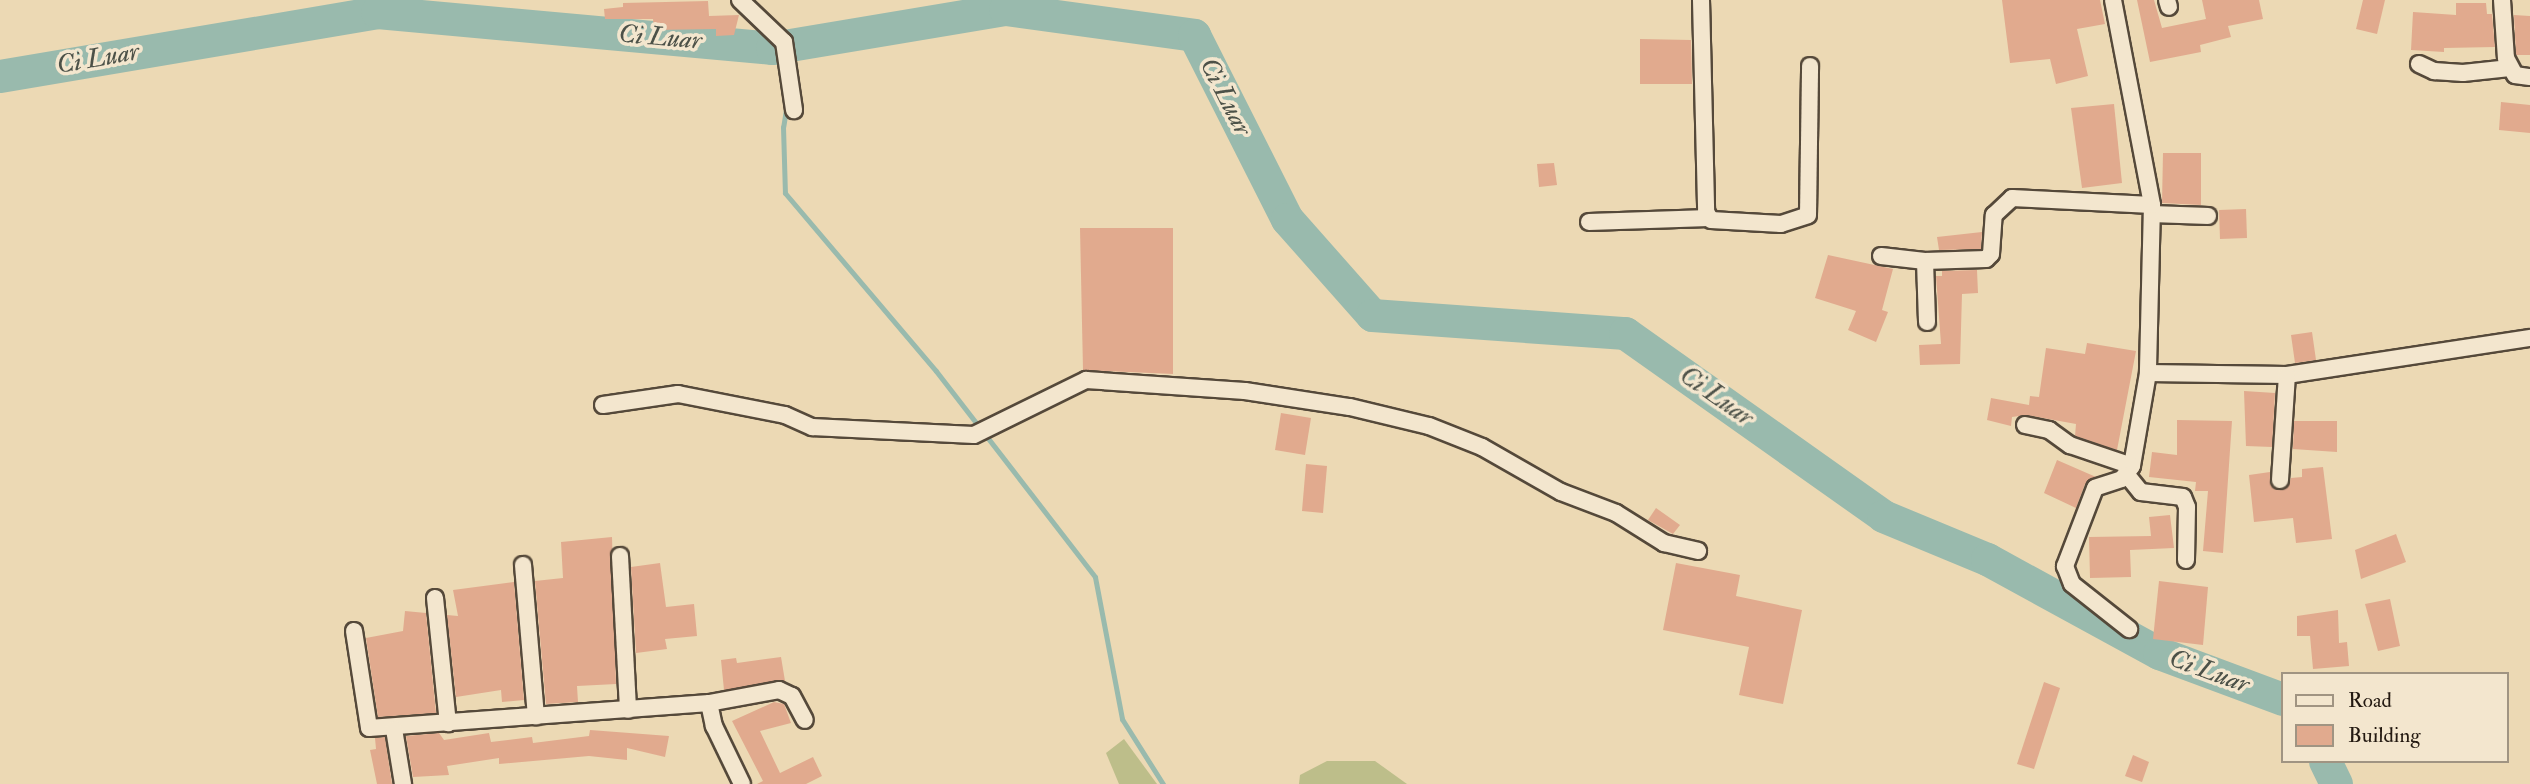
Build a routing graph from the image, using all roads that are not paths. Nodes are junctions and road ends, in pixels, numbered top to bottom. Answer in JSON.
{"nodes":[{"id":1,"x":740,"y":0,"type":"edge"},
{"id":2,"x":1701,"y":0,"type":"edge"},
{"id":3,"x":2113,"y":0,"type":"edge"},
{"id":4,"x":2502,"y":0,"type":"edge"},
{"id":5,"x":2419,"y":64,"type":"dead end"},
{"id":6,"x":1810,"y":66,"type":"dead end"},
{"id":7,"x":2510,"y":68,"type":"junction"},
{"id":8,"x":2530,"y":78,"type":"edge"},
{"id":9,"x":794,"y":110,"type":"dead end"},
{"id":10,"x":2152,"y":209,"type":"junction"},
{"id":11,"x":2208,"y":216,"type":"dead end"},
{"id":12,"x":1709,"y":218,"type":"junction"},
{"id":13,"x":1588,"y":222,"type":"dead end"},
{"id":14,"x":1881,"y":256,"type":"dead end"},
{"id":15,"x":1925,"y":261,"type":"junction"},
{"id":16,"x":1927,"y":322,"type":"dead end"},
{"id":17,"x":2530,"y":338,"type":"edge"},
{"id":18,"x":2148,"y":373,"type":"junction"},
{"id":19,"x":2287,"y":376,"type":"junction"},
{"id":20,"x":603,"y":405,"type":"dead end"},
{"id":21,"x":2025,"y":425,"type":"dead end"},
{"id":22,"x":2129,"y":470,"type":"junction"},
{"id":23,"x":2280,"y":480,"type":"dead end"},
{"id":24,"x":1698,"y":551,"type":"dead end"},
{"id":25,"x":620,"y":556,"type":"dead end"},
{"id":26,"x":2186,"y":560,"type":"dead end"},
{"id":27,"x":523,"y":565,"type":"dead end"},
{"id":28,"x":435,"y":598,"type":"dead end"},
{"id":29,"x":2129,"y":629,"type":"dead end"},
{"id":30,"x":354,"y":631,"type":"dead end"},
{"id":31,"x":709,"y":703,"type":"junction"},
{"id":32,"x":628,"y":709,"type":"junction"},
{"id":33,"x":536,"y":716,"type":"junction"},
{"id":34,"x":805,"y":720,"type":"dead end"},
{"id":35,"x":448,"y":723,"type":"junction"},
{"id":36,"x":394,"y":729,"type":"junction"},
{"id":37,"x":403,"y":784,"type":"edge"},
{"id":38,"x":742,"y":784,"type":"edge"}],
"edges":[{"from":1,"to":9,"type":"street"},
{"from":2,"to":12,"type":"street"},
{"from":3,"to":10,"type":"street"},
{"from":4,"to":7,"type":"street"},
{"from":5,"to":7,"type":"street"},
{"from":6,"to":12,"type":"street"},
{"from":7,"to":8,"type":"street"},
{"from":10,"to":11,"type":"street"},
{"from":10,"to":15,"type":"street"},
{"from":10,"to":18,"type":"street"},
{"from":12,"to":13,"type":"street"},
{"from":14,"to":15,"type":"street"},
{"from":15,"to":16,"type":"street"},
{"from":17,"to":19,"type":"street"},
{"from":18,"to":19,"type":"street"},
{"from":18,"to":22,"type":"street"},
{"from":19,"to":23,"type":"street"},
{"from":20,"to":24,"type":"street"},
{"from":21,"to":22,"type":"street"},
{"from":22,"to":26,"type":"street"},
{"from":22,"to":29,"type":"street"},
{"from":25,"to":32,"type":"street"},
{"from":27,"to":33,"type":"street"},
{"from":28,"to":35,"type":"street"},
{"from":30,"to":36,"type":"street"},
{"from":31,"to":32,"type":"street"},
{"from":31,"to":34,"type":"street"},
{"from":31,"to":38,"type":"street"},
{"from":32,"to":33,"type":"street"},
{"from":33,"to":35,"type":"street"},
{"from":35,"to":36,"type":"street"},
{"from":36,"to":37,"type":"street"}]}
